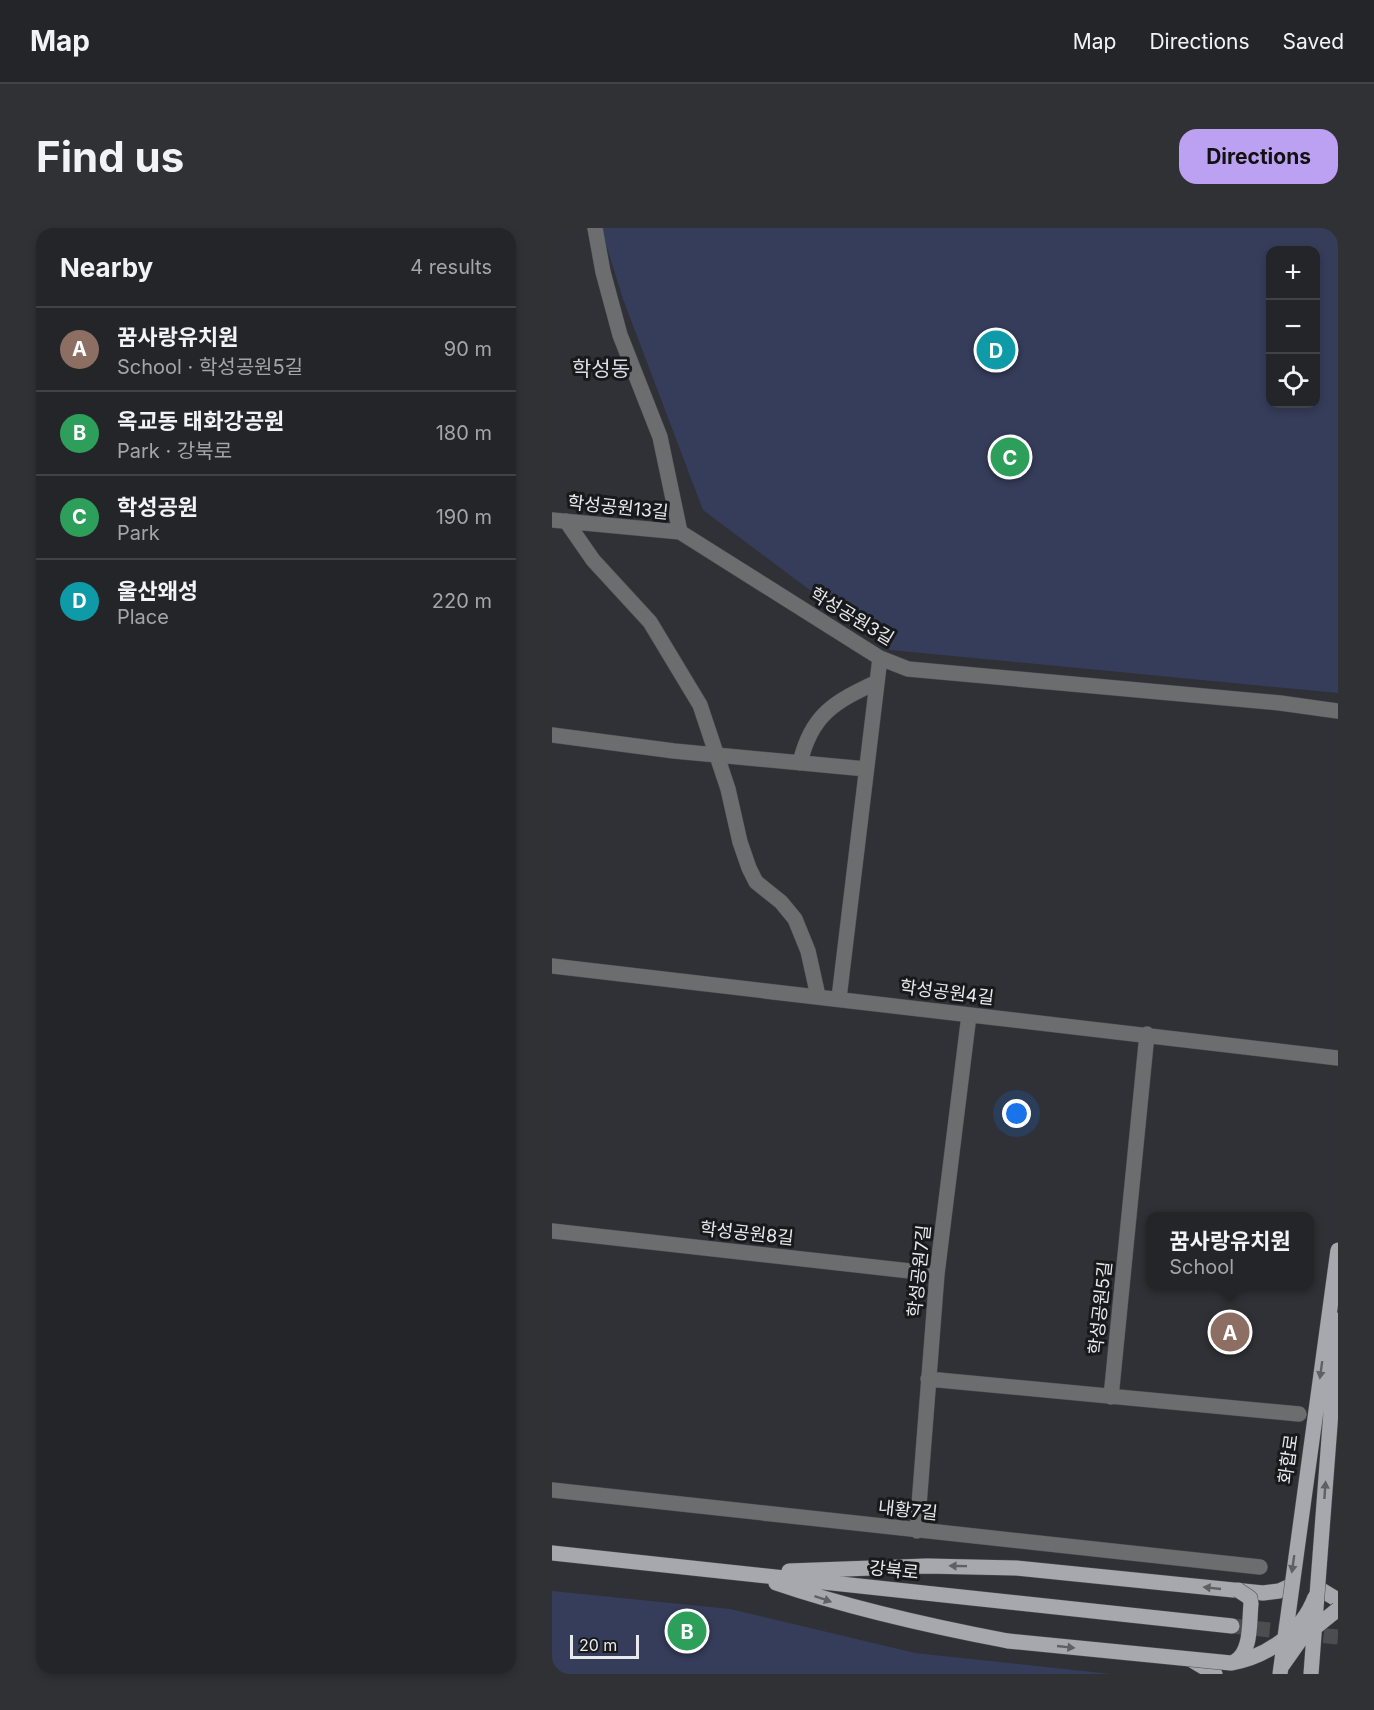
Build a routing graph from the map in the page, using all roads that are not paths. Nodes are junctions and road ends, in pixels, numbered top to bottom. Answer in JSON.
{"nodes":[{"id":1,"x":595,"y":228,"type":"edge"},
{"id":2,"x":559,"y":520,"type":"edge"},
{"id":3,"x":680,"y":532,"type":"junction"},
{"id":4,"x":880,"y":658,"type":"junction"},
{"id":5,"x":877,"y":682,"type":"junction"},
{"id":6,"x":1338,"y":711,"type":"edge"},
{"id":7,"x":552,"y":735,"type":"edge"},
{"id":8,"x":717,"y":755,"type":"junction"},
{"id":9,"x":800,"y":763,"type":"junction"},
{"id":10,"x":866,"y":769,"type":"junction"},
{"id":11,"x":552,"y":966,"type":"edge"},
{"id":12,"x":818,"y":996,"type":"junction"},
{"id":13,"x":839,"y":998,"type":"junction"},
{"id":14,"x":969,"y":1015,"type":"junction"},
{"id":15,"x":1146,"y":1034,"type":"junction"},
{"id":16,"x":1338,"y":1058,"type":"edge"},
{"id":17,"x":552,"y":1231,"type":"edge"},
{"id":18,"x":1338,"y":1250,"type":"edge"},
{"id":19,"x":937,"y":1274,"type":"junction"},
{"id":20,"x":1338,"y":1320,"type":"edge"},
{"id":21,"x":928,"y":1379,"type":"junction"},
{"id":22,"x":1111,"y":1397,"type":"junction"},
{"id":23,"x":1299,"y":1414,"type":"dead end"},
{"id":24,"x":552,"y":1490,"type":"edge"},
{"id":25,"x":917,"y":1531,"type":"junction"},
{"id":26,"x":552,"y":1553,"type":"edge"},
{"id":27,"x":1260,"y":1567,"type":"dead end"},
{"id":28,"x":747,"y":1574,"type":"junction"},
{"id":29,"x":1290,"y":1586,"type":"junction"},
{"id":30,"x":1318,"y":1588,"type":"junction"},
{"id":31,"x":1238,"y":1590,"type":"junction"},
{"id":32,"x":1338,"y":1600,"type":"edge"},
{"id":33,"x":1338,"y":1609,"type":"edge"},
{"id":34,"x":1315,"y":1625,"type":"junction"},
{"id":35,"x":1232,"y":1626,"type":"tunnel mouth"},
{"id":36,"x":1284,"y":1639,"type":"junction"},
{"id":37,"x":1190,"y":1659,"type":"junction"},
{"id":38,"x":1231,"y":1664,"type":"junction"},
{"id":39,"x":1280,"y":1671,"type":"edge"},
{"id":40,"x":1215,"y":1674,"type":"edge"},
{"id":41,"x":1311,"y":1674,"type":"edge"}],
"edges":[{"from":1,"to":3,"type":"street"},
{"from":2,"to":3,"type":"street","name":"학성공원13길"},
{"from":2,"to":8,"type":"street"},
{"from":3,"to":4,"type":"street","name":"학성공원3길"},
{"from":4,"to":5,"type":"street"},
{"from":4,"to":6,"type":"street","name":"학성공원3길"},
{"from":5,"to":9,"type":"street"},
{"from":5,"to":10,"type":"street"},
{"from":7,"to":8,"type":"street"},
{"from":8,"to":9,"type":"street"},
{"from":8,"to":12,"type":"street"},
{"from":9,"to":10,"type":"street"},
{"from":10,"to":13,"type":"street"},
{"from":11,"to":12,"type":"street","name":"학성공원4길"},
{"from":12,"to":13,"type":"street","name":"학성공원4길"},
{"from":13,"to":14,"type":"street","name":"학성공원4길"},
{"from":14,"to":15,"type":"street","name":"학성공원4길"},
{"from":14,"to":19,"type":"street","name":"학성공원7길"},
{"from":15,"to":16,"type":"street","name":"학성공원4길"},
{"from":15,"to":22,"type":"street","name":"학성공원5길"},
{"from":17,"to":19,"type":"street","name":"학성공원8길"},
{"from":18,"to":29,"type":"main road","name":"화합로","one_way":true,"bridge":true},
{"from":19,"to":21,"type":"street","name":"학성공원7길"},
{"from":30,"to":20,"type":"main road","one_way":true,"bridge":true},
{"from":21,"to":22,"type":"street"},
{"from":21,"to":25,"type":"street","name":"학성공원7길"},
{"from":22,"to":23,"type":"street"},
{"from":24,"to":25,"type":"street","name":"내황7길"},
{"from":25,"to":27,"type":"street","name":"내황7길"},
{"from":26,"to":28,"type":"main road","name":"강북로"},
{"from":31,"to":28,"type":"main road","one_way":true},
{"from":28,"to":35,"type":"main road","name":"강북로"},
{"from":28,"to":37,"type":"main road","one_way":true,"bridge":true},
{"from":29,"to":31,"type":"main road"},
{"from":29,"to":36,"type":"main road","name":"화합로","bridge":true},
{"from":30,"to":32,"type":"main road"},
{"from":30,"to":34,"type":"main road","bridge":true},
{"from":30,"to":36,"type":"main road","bridge":true},
{"from":31,"to":38,"type":"main road","bridge":true},
{"from":33,"to":34,"type":"main road","bridge":true},
{"from":34,"to":39,"type":"main road","bridge":true},
{"from":34,"to":41,"type":"main road","bridge":true},
{"from":36,"to":38,"type":"main road","bridge":true},
{"from":36,"to":39,"type":"main road","name":"화합로","bridge":true},
{"from":37,"to":38,"type":"main road","bridge":true},
{"from":37,"to":40,"type":"main road"}]}
